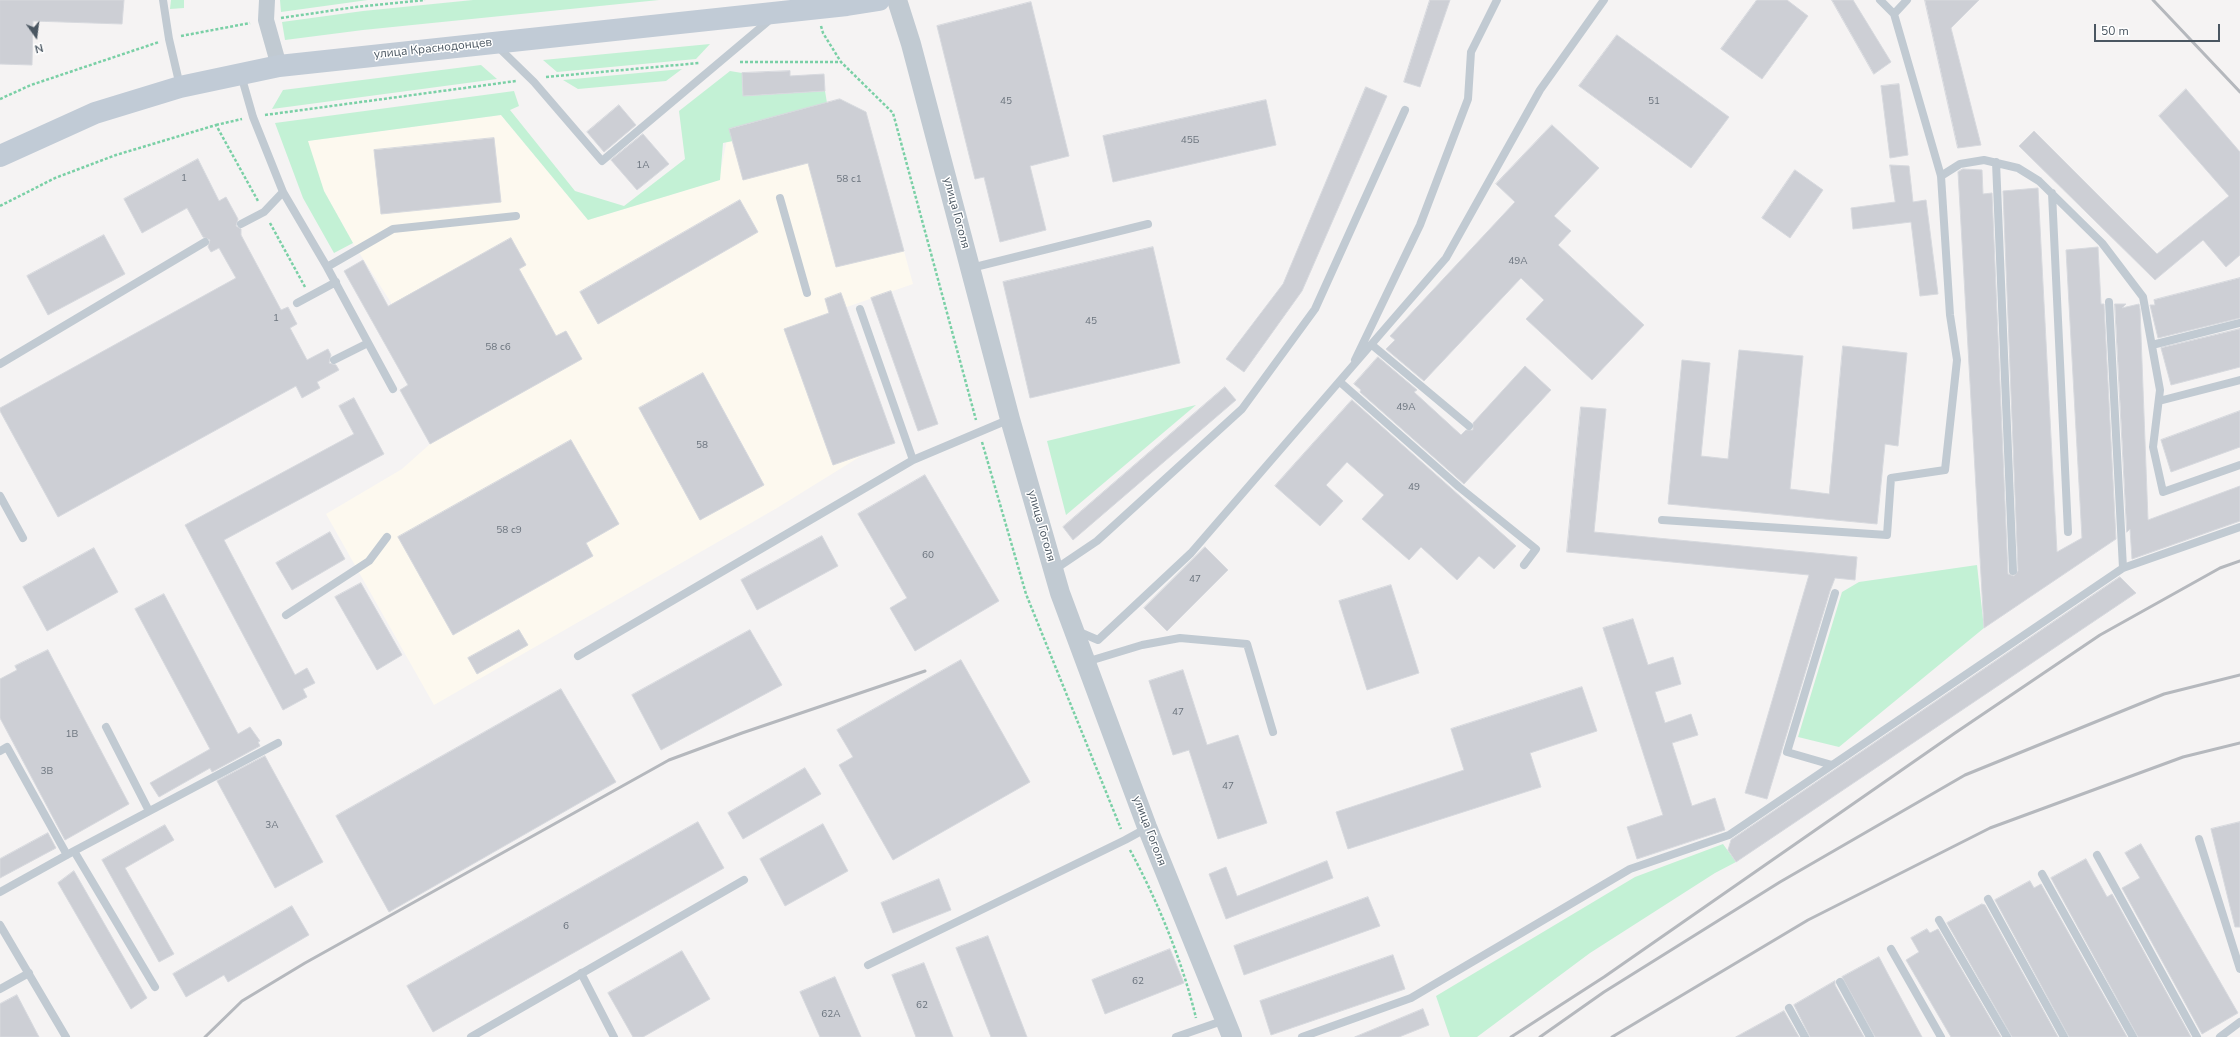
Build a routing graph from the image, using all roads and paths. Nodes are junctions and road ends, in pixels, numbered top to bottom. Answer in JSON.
{"nodes":[{"id":1,"x":163,"y":0,"type":"edge"},
{"id":2,"x":267,"y":0,"type":"edge"},
{"id":3,"x":425,"y":0,"type":"edge"},
{"id":4,"x":879,"y":0,"type":"edge"},
{"id":5,"x":897,"y":0,"type":"edge"},
{"id":6,"x":1497,"y":0,"type":"edge"},
{"id":7,"x":1604,"y":0,"type":"edge"},
{"id":8,"x":1880,"y":0,"type":"edge"},
{"id":9,"x":1908,"y":0,"type":"edge"},
{"id":10,"x":847,"y":3,"type":"edge"},
{"id":11,"x":817,"y":8,"type":"junction"},
{"id":12,"x":779,"y":12,"type":"junction"},
{"id":13,"x":1894,"y":14,"type":"junction"},
{"id":14,"x":266,"y":20,"type":"junction"},
{"id":15,"x":169,"y":39,"type":"junction"},
{"id":16,"x":492,"y":42,"type":"junction"},
{"id":17,"x":279,"y":66,"type":"junction"},
{"id":18,"x":241,"y":74,"type":"junction"},
{"id":19,"x":180,"y":87,"type":"junction"},
{"id":20,"x":0,"y":99,"type":"edge"},
{"id":21,"x":1405,"y":110,"type":"dead end"},
{"id":22,"x":1,"y":151,"type":"edge"},
{"id":23,"x":1996,"y":162,"type":"junction"},
{"id":24,"x":1941,"y":176,"type":"junction"},
{"id":25,"x":283,"y":192,"type":"junction"},
{"id":26,"x":2052,"y":193,"type":"junction"},
{"id":27,"x":780,"y":198,"type":"dead end"},
{"id":28,"x":0,"y":206,"type":"edge"},
{"id":29,"x":264,"y":212,"type":"junction"},
{"id":30,"x":516,"y":216,"type":"dead end"},
{"id":31,"x":241,"y":224,"type":"dead end"},
{"id":32,"x":1148,"y":224,"type":"dead end"},
{"id":33,"x":205,"y":242,"type":"dead end"},
{"id":34,"x":327,"y":267,"type":"junction"},
{"id":35,"x":971,"y":268,"type":"junction"},
{"id":36,"x":336,"y":282,"type":"junction"},
{"id":37,"x":807,"y":293,"type":"dead end"},
{"id":38,"x":310,"y":296,"type":"junction"},
{"id":39,"x":2109,"y":302,"type":"dead end"},
{"id":40,"x":297,"y":303,"type":"dead end"},
{"id":41,"x":860,"y":309,"type":"dead end"},
{"id":42,"x":2240,"y":323,"type":"edge"},
{"id":43,"x":368,"y":343,"type":"junction"},
{"id":44,"x":1372,"y":345,"type":"junction"},
{"id":45,"x":2152,"y":345,"type":"junction"},
{"id":46,"x":334,"y":360,"type":"dead end"},
{"id":47,"x":0,"y":364,"type":"edge"},
{"id":48,"x":1350,"y":370,"type":"junction"},
{"id":49,"x":2240,"y":380,"type":"edge"},
{"id":50,"x":1340,"y":382,"type":"junction"},
{"id":51,"x":393,"y":389,"type":"dead end"},
{"id":52,"x":2159,"y":401,"type":"junction"},
{"id":53,"x":1010,"y":419,"type":"junction"},
{"id":54,"x":1470,"y":426,"type":"dead end"},
{"id":55,"x":980,"y":433,"type":"junction"},
{"id":56,"x":913,"y":460,"type":"junction"},
{"id":57,"x":2240,"y":466,"type":"edge"},
{"id":58,"x":0,"y":496,"type":"edge"},
{"id":59,"x":1662,"y":520,"type":"dead end"},
{"id":60,"x":2240,"y":527,"type":"edge"},
{"id":61,"x":2068,"y":532,"type":"dead end"},
{"id":62,"x":387,"y":537,"type":"dead end"},
{"id":63,"x":23,"y":538,"type":"dead end"},
{"id":64,"x":1524,"y":565,"type":"dead end"},
{"id":65,"x":2123,"y":568,"type":"junction"},
{"id":66,"x":1054,"y":571,"type":"junction"},
{"id":67,"x":2013,"y":571,"type":"dead end"},
{"id":68,"x":1835,"y":593,"type":"dead end"},
{"id":69,"x":286,"y":615,"type":"dead end"},
{"id":70,"x":1073,"y":628,"type":"junction"},
{"id":71,"x":578,"y":656,"type":"dead end"},
{"id":72,"x":1085,"y":662,"type":"junction"},
{"id":73,"x":106,"y":727,"type":"dead end"},
{"id":74,"x":1273,"y":732,"type":"dead end"},
{"id":75,"x":278,"y":743,"type":"dead end"},
{"id":76,"x":0,"y":751,"type":"edge"},
{"id":77,"x":1832,"y":765,"type":"junction"},
{"id":78,"x":150,"y":811,"type":"junction"},
{"id":79,"x":1147,"y":828,"type":"junction"},
{"id":80,"x":2199,"y":839,"type":"dead end"},
{"id":81,"x":1125,"y":840,"type":"junction"},
{"id":82,"x":70,"y":853,"type":"junction"},
{"id":83,"x":2097,"y":855,"type":"dead end"},
{"id":84,"x":2042,"y":874,"type":"dead end"},
{"id":85,"x":744,"y":880,"type":"dead end"},
{"id":86,"x":0,"y":892,"type":"edge"},
{"id":87,"x":1988,"y":899,"type":"dead end"},
{"id":88,"x":1939,"y":920,"type":"dead end"},
{"id":89,"x":0,"y":925,"type":"edge"},
{"id":90,"x":1891,"y":949,"type":"dead end"},
{"id":91,"x":868,"y":965,"type":"dead end"},
{"id":92,"x":2240,"y":969,"type":"edge"},
{"id":93,"x":29,"y":973,"type":"junction"},
{"id":94,"x":581,"y":973,"type":"junction"},
{"id":95,"x":1840,"y":982,"type":"dead end"},
{"id":96,"x":155,"y":987,"type":"dead end"},
{"id":97,"x":0,"y":989,"type":"edge"},
{"id":98,"x":1789,"y":1008,"type":"dead end"},
{"id":99,"x":2240,"y":1022,"type":"edge"},
{"id":100,"x":1229,"y":1028,"type":"edge"},
{"id":101,"x":1199,"y":1029,"type":"junction"},
{"id":102,"x":66,"y":1037,"type":"edge"},
{"id":103,"x":471,"y":1037,"type":"edge"},
{"id":104,"x":614,"y":1037,"type":"edge"},
{"id":105,"x":1176,"y":1037,"type":"edge"},
{"id":106,"x":1302,"y":1037,"type":"edge"},
{"id":107,"x":1805,"y":1037,"type":"edge"},
{"id":108,"x":1870,"y":1037,"type":"edge"},
{"id":109,"x":1941,"y":1037,"type":"edge"},
{"id":110,"x":2007,"y":1037,"type":"edge"},
{"id":111,"x":2064,"y":1037,"type":"edge"},
{"id":112,"x":2133,"y":1037,"type":"edge"},
{"id":113,"x":2197,"y":1037,"type":"edge"},
{"id":114,"x":2220,"y":1037,"type":"edge"}],
"edges":[{"from":1,"to":15,"type":"lane"},
{"from":2,"to":14,"type":"street"},
{"from":3,"to":14,"type":"path"},
{"from":4,"to":10,"type":"main road","name":"улица Краснодонцев"},
{"from":5,"to":35,"type":"street","name":"улица Гоголя"},
{"from":6,"to":48,"type":"lane"},
{"from":7,"to":44,"type":"lane"},
{"from":8,"to":13,"type":"lane"},
{"from":9,"to":13,"type":"lane"},
{"from":10,"to":11,"type":"main road","name":"улица Краснодонцев"},
{"from":11,"to":12,"type":"main road","name":"улица Краснодонцев"},
{"from":11,"to":55,"type":"path"},
{"from":12,"to":16,"type":"main road","name":"улица Краснодонцев"},
{"from":12,"to":16,"type":"lane"},
{"from":13,"to":24,"type":"lane"},
{"from":14,"to":15,"type":"path"},
{"from":14,"to":17,"type":"street"},
{"from":15,"to":19,"type":"lane"},
{"from":15,"to":20,"type":"path"},
{"from":16,"to":17,"type":"main road","name":"улица Краснодонцев"},
{"from":17,"to":18,"type":"main road","name":"улица Краснодонцев"},
{"from":18,"to":19,"type":"main road","name":"улица Краснодонцев"},
{"from":18,"to":25,"type":"lane"},
{"from":19,"to":22,"type":"main road","name":"улица Краснодонцев"},
{"from":21,"to":66,"type":"lane"},
{"from":23,"to":24,"type":"lane"},
{"from":23,"to":26,"type":"lane"},
{"from":23,"to":67,"type":"lane"},
{"from":24,"to":59,"type":"lane"},
{"from":25,"to":29,"type":"lane"},
{"from":25,"to":34,"type":"lane"},
{"from":26,"to":45,"type":"lane"},
{"from":26,"to":61,"type":"lane"},
{"from":27,"to":37,"type":"lane"},
{"from":28,"to":29,"type":"path"},
{"from":29,"to":31,"type":"lane"},
{"from":29,"to":38,"type":"path"},
{"from":30,"to":34,"type":"lane"},
{"from":32,"to":35,"type":"lane"},
{"from":33,"to":47,"type":"lane"},
{"from":34,"to":36,"type":"lane"},
{"from":35,"to":53,"type":"street","name":"улица Гоголя"},
{"from":36,"to":38,"type":"lane"},
{"from":36,"to":43,"type":"lane"},
{"from":38,"to":40,"type":"lane"},
{"from":39,"to":65,"type":"lane"},
{"from":41,"to":56,"type":"lane"},
{"from":42,"to":45,"type":"lane"},
{"from":43,"to":46,"type":"lane"},
{"from":43,"to":51,"type":"lane"},
{"from":44,"to":48,"type":"lane"},
{"from":44,"to":54,"type":"lane"},
{"from":45,"to":52,"type":"lane"},
{"from":48,"to":50,"type":"lane"},
{"from":49,"to":52,"type":"lane"},
{"from":50,"to":64,"type":"lane"},
{"from":50,"to":70,"type":"lane"},
{"from":52,"to":57,"type":"lane"},
{"from":53,"to":55,"type":"lane"},
{"from":53,"to":66,"type":"street","name":"улица Гоголя"},
{"from":55,"to":56,"type":"lane"},
{"from":55,"to":81,"type":"path"},
{"from":56,"to":71,"type":"lane"},
{"from":58,"to":63,"type":"lane"},
{"from":60,"to":65,"type":"lane"},
{"from":62,"to":69,"type":"lane"},
{"from":65,"to":77,"type":"lane"},
{"from":66,"to":70,"type":"street","name":"улица Гоголя"},
{"from":68,"to":77,"type":"lane"},
{"from":70,"to":72,"type":"street","name":"улица Гоголя"},
{"from":72,"to":74,"type":"lane"},
{"from":72,"to":79,"type":"street","name":"улица Гоголя"},
{"from":73,"to":78,"type":"lane"},
{"from":75,"to":78,"type":"lane"},
{"from":76,"to":82,"type":"lane"},
{"from":77,"to":106,"type":"lane"},
{"from":78,"to":82,"type":"lane"},
{"from":79,"to":81,"type":"lane"},
{"from":79,"to":100,"type":"street","name":"улица Гоголя"},
{"from":80,"to":92,"type":"lane"},
{"from":81,"to":91,"type":"lane"},
{"from":81,"to":101,"type":"path"},
{"from":82,"to":86,"type":"lane"},
{"from":82,"to":96,"type":"lane"},
{"from":83,"to":113,"type":"lane"},
{"from":84,"to":112,"type":"lane"},
{"from":85,"to":94,"type":"lane"},
{"from":87,"to":111,"type":"lane"},
{"from":88,"to":110,"type":"lane"},
{"from":89,"to":93,"type":"lane"},
{"from":90,"to":109,"type":"lane"},
{"from":93,"to":97,"type":"lane"},
{"from":93,"to":102,"type":"lane"},
{"from":94,"to":103,"type":"lane"},
{"from":94,"to":104,"type":"lane"},
{"from":95,"to":108,"type":"lane"},
{"from":98,"to":107,"type":"lane"},
{"from":99,"to":114,"type":"lane"},
{"from":100,"to":101,"type":"lane"},
{"from":101,"to":105,"type":"lane"}]}
